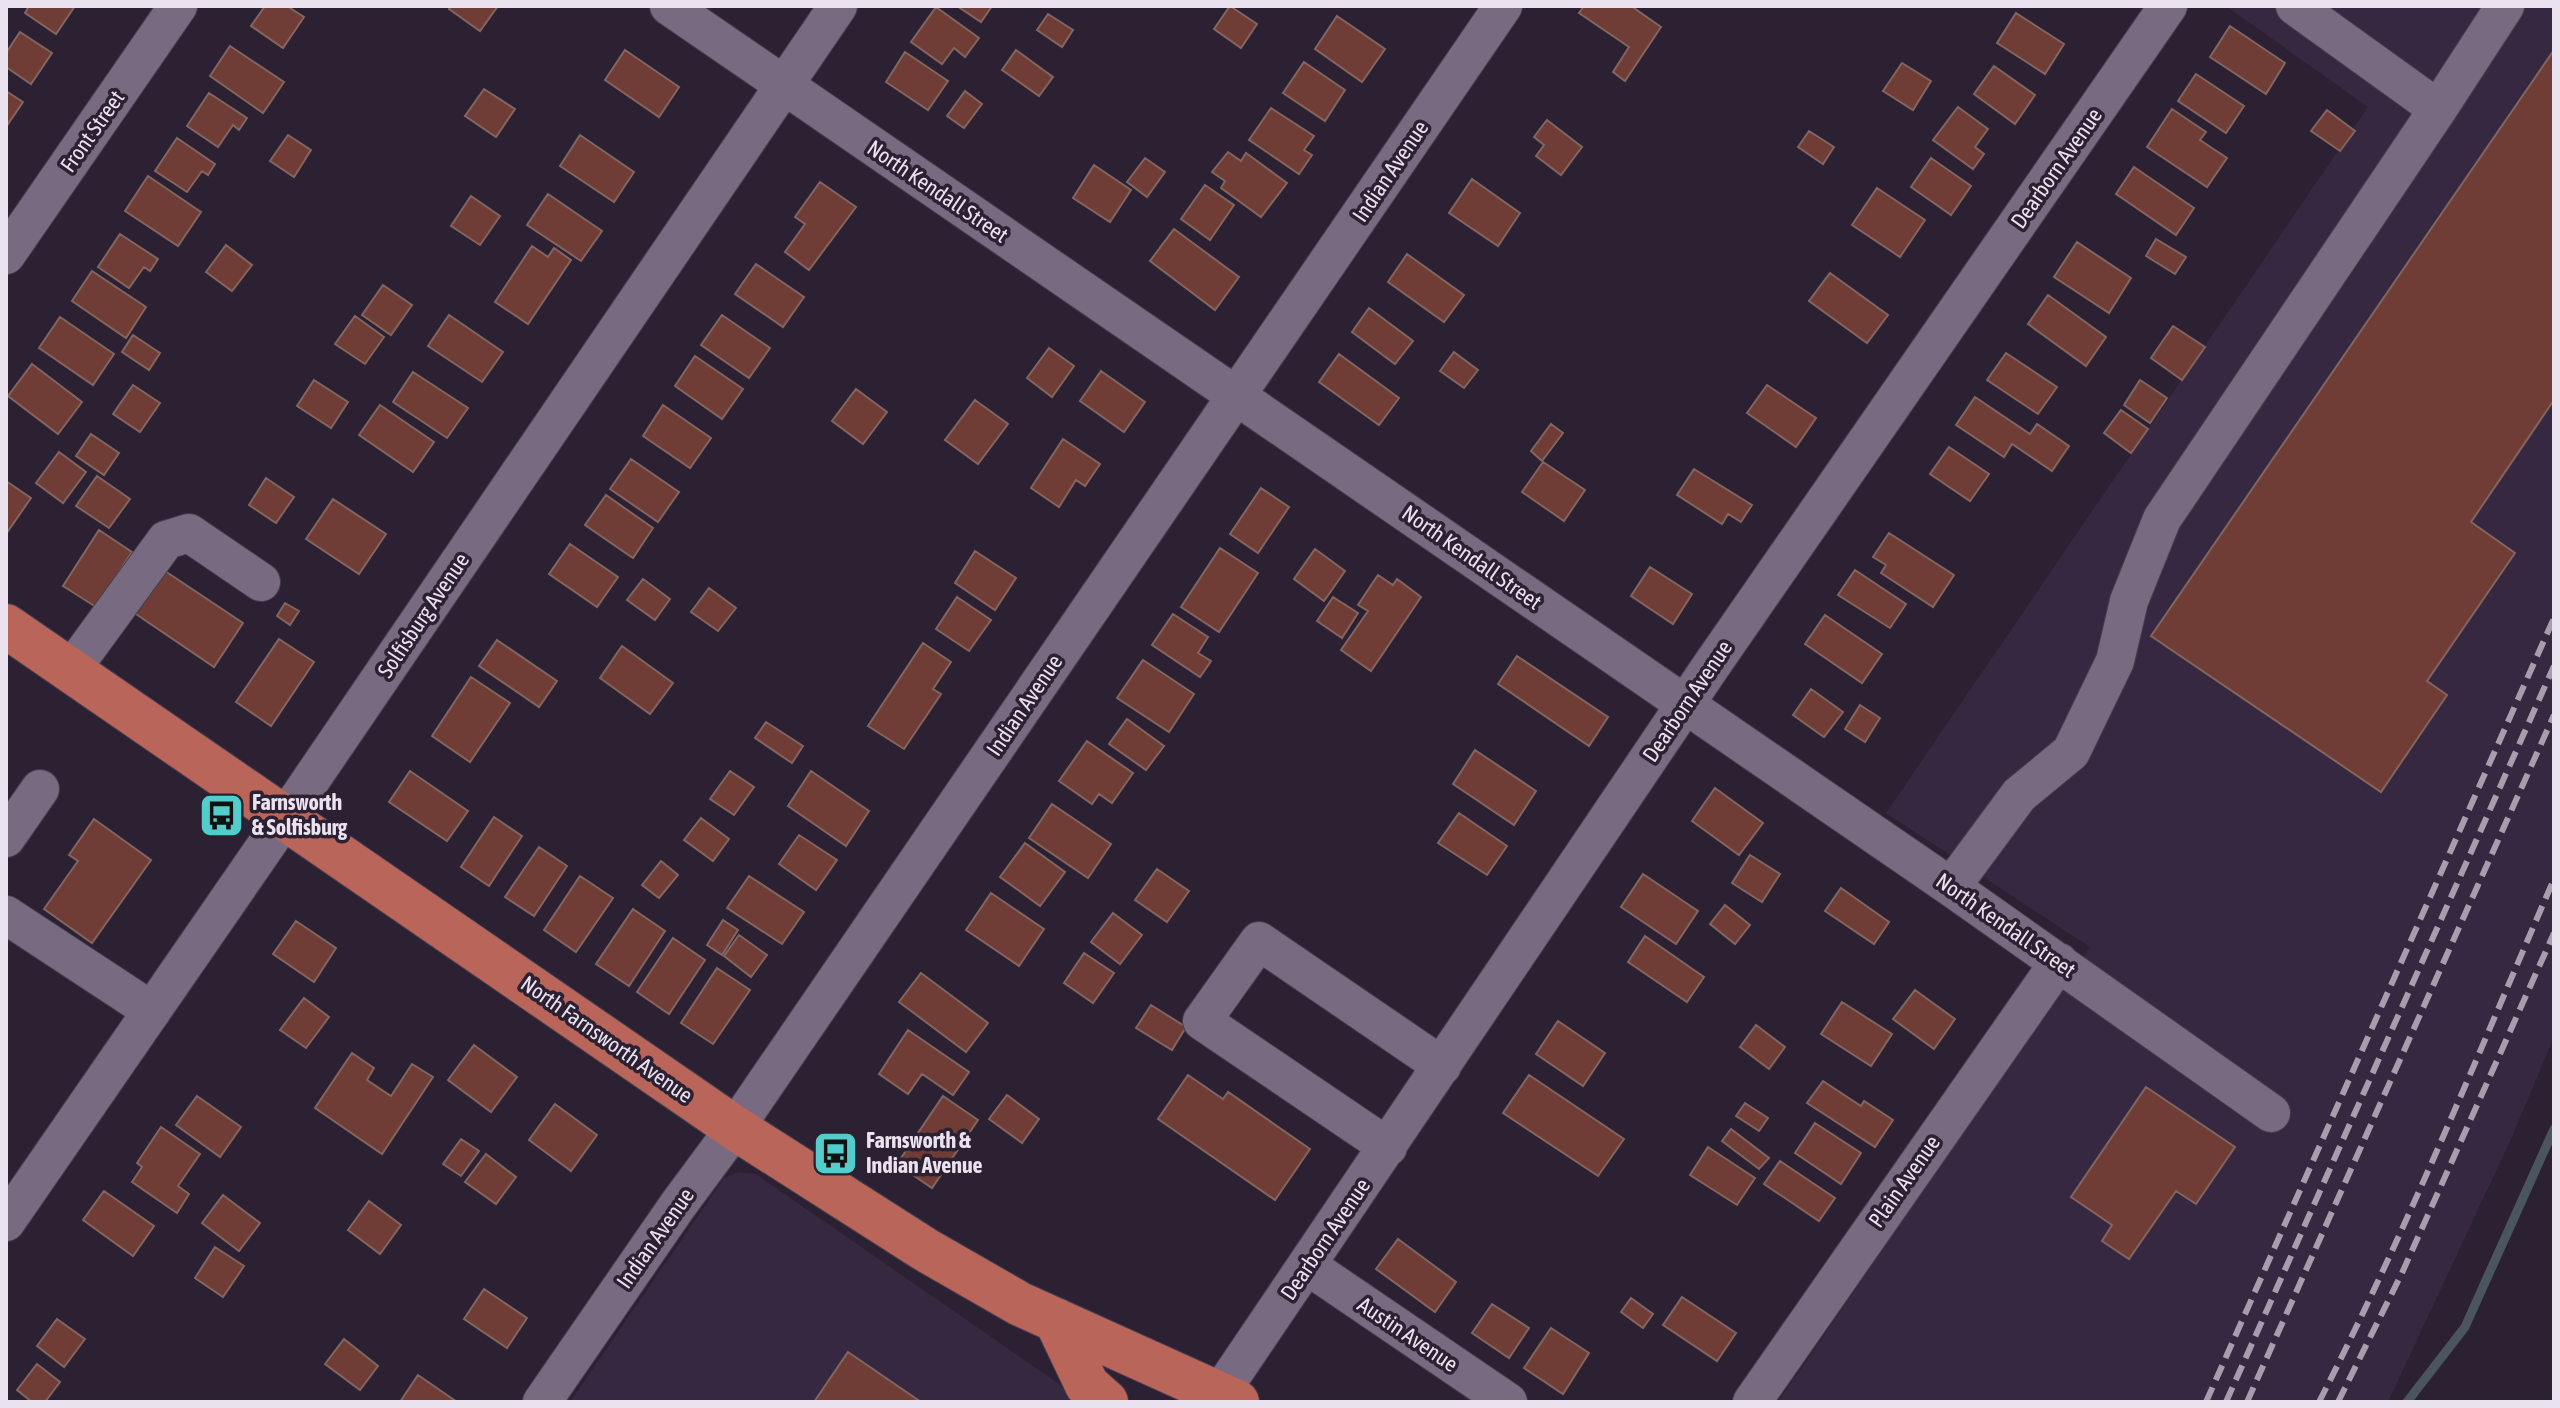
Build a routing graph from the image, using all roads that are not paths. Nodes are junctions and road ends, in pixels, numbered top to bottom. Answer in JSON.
{"nodes":[{"id":1,"x":178,"y":6,"type":"edge"},
{"id":2,"x":669,"y":6,"type":"edge"},
{"id":3,"x":838,"y":6,"type":"edge"},
{"id":4,"x":1503,"y":6,"type":"edge"},
{"id":5,"x":2168,"y":6,"type":"edge"},
{"id":6,"x":2295,"y":6,"type":"edge"},
{"id":7,"x":2505,"y":6,"type":"edge"},
{"id":8,"x":783,"y":85,"type":"junction"},
{"id":9,"x":2438,"y":109,"type":"junction"},
{"id":10,"x":6,"y":255,"type":"edge"},
{"id":11,"x":1236,"y":395,"type":"junction"},
{"id":12,"x":261,"y":582,"type":"dead end"},
{"id":13,"x":6,"y":626,"type":"edge"},
{"id":14,"x":71,"y":670,"type":"junction"},
{"id":15,"x":1685,"y":703,"type":"junction"},
{"id":16,"x":40,"y":789,"type":"dead end"},
{"id":17,"x":285,"y":818,"type":"junction"},
{"id":18,"x":6,"y":838,"type":"edge"},
{"id":19,"x":1951,"y":887,"type":"junction"},
{"id":20,"x":6,"y":915,"type":"edge"},
{"id":21,"x":2059,"y":962,"type":"junction"},
{"id":22,"x":152,"y":1011,"type":"junction"},
{"id":23,"x":1442,"y":1066,"type":"junction"},
{"id":24,"x":2271,"y":1113,"type":"dead end"},
{"id":25,"x":735,"y":1128,"type":"junction"},
{"id":26,"x":1388,"y":1147,"type":"junction"},
{"id":27,"x":6,"y":1222,"type":"edge"},
{"id":28,"x":1308,"y":1266,"type":"junction"},
{"id":29,"x":1056,"y":1320,"type":"junction"},
{"id":30,"x":1223,"y":1400,"type":"edge"},
{"id":31,"x":542,"y":1402,"type":"edge"},
{"id":32,"x":1106,"y":1402,"type":"edge"},
{"id":33,"x":1508,"y":1402,"type":"edge"},
{"id":34,"x":1752,"y":1402,"type":"edge"}],
"edges":[{"from":1,"to":10,"type":"street","name":"Front Street"},
{"from":2,"to":8,"type":"street","name":"North Kendall Street"},
{"from":3,"to":8,"type":"street","name":"Solfisburg Avenue"},
{"from":4,"to":11,"type":"street","name":"Indian Avenue"},
{"from":5,"to":15,"type":"street","name":"Dearborn Avenue"},
{"from":6,"to":9,"type":"street"},
{"from":7,"to":9,"type":"street"},
{"from":8,"to":11,"type":"street","name":"North Kendall Street"},
{"from":8,"to":17,"type":"street","name":"Solfisburg Avenue"},
{"from":9,"to":19,"type":"street"},
{"from":11,"to":15,"type":"street","name":"North Kendall Street"},
{"from":11,"to":25,"type":"street","name":"Indian Avenue"},
{"from":12,"to":14,"type":"street"},
{"from":13,"to":14,"type":"main road","name":"North Farnsworth Avenue"},
{"from":14,"to":17,"type":"main road","name":"North Farnsworth Avenue"},
{"from":15,"to":19,"type":"street","name":"North Kendall Street"},
{"from":15,"to":23,"type":"street","name":"Dearborn Avenue"},
{"from":16,"to":18,"type":"street"},
{"from":17,"to":22,"type":"street","name":"Solfisburg Avenue"},
{"from":17,"to":25,"type":"main road","name":"North Farnsworth Avenue"},
{"from":19,"to":21,"type":"street","name":"North Kendall Street"},
{"from":20,"to":22,"type":"street"},
{"from":21,"to":24,"type":"street","name":"North Kendall Street"},
{"from":21,"to":34,"type":"street","name":"Plain Avenue"},
{"from":22,"to":27,"type":"street","name":"Solfisburg Avenue"},
{"from":23,"to":26,"type":"street","name":"Dearborn Avenue"},
{"from":23,"to":26,"type":"street"},
{"from":25,"to":29,"type":"main road","name":"North Farnsworth Avenue"},
{"from":25,"to":31,"type":"street","name":"Indian Avenue"},
{"from":26,"to":28,"type":"street","name":"Dearborn Avenue"},
{"from":28,"to":30,"type":"street","name":"Dearborn Avenue"},
{"from":28,"to":33,"type":"street","name":"Austin Avenue"},
{"from":29,"to":30,"type":"main road","name":"North Farnsworth Avenue"},
{"from":29,"to":32,"type":"main road"}]}
